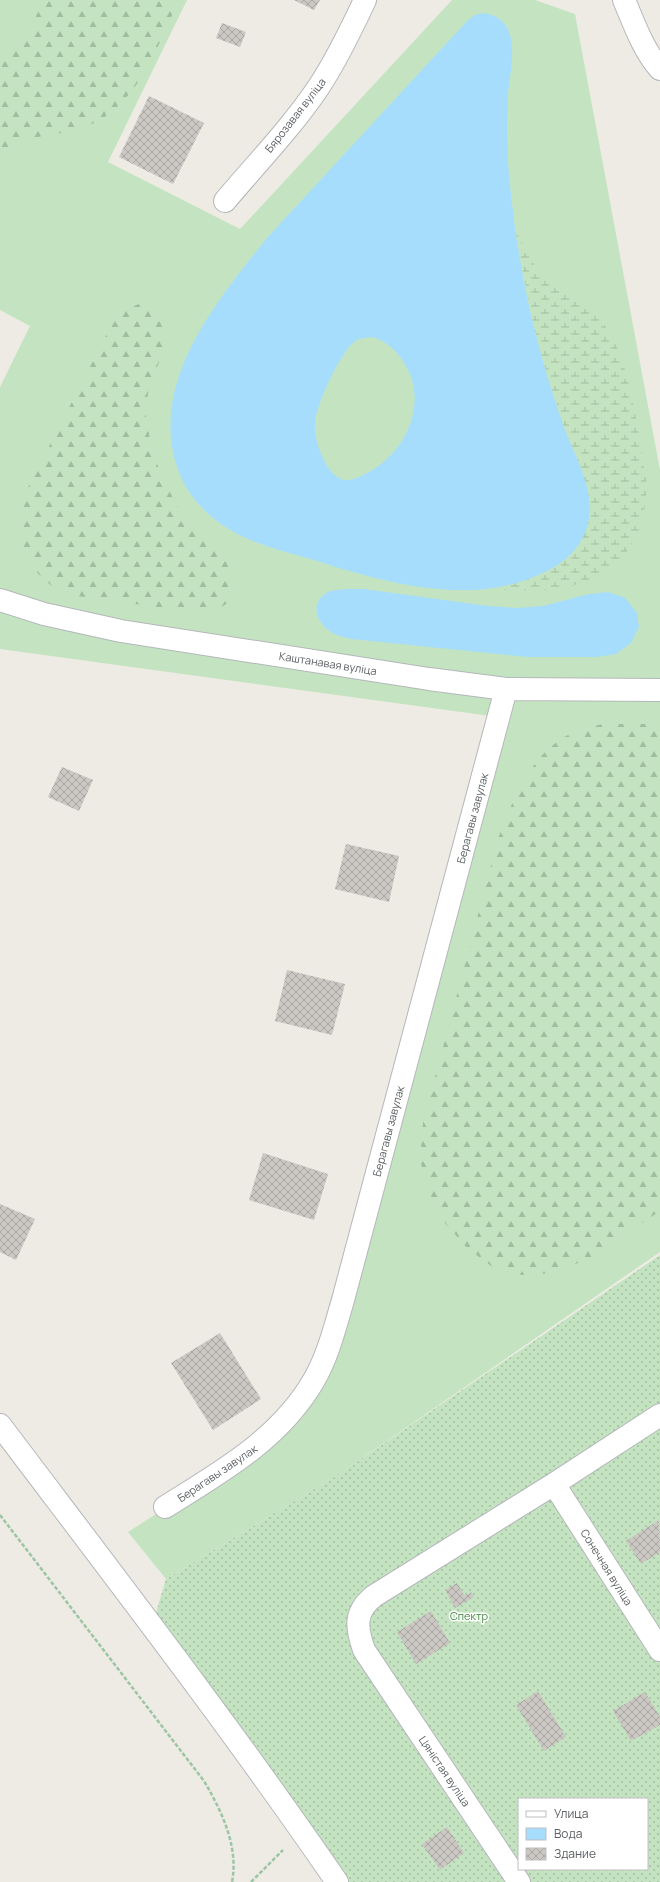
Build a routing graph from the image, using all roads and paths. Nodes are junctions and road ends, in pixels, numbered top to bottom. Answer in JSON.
{"nodes":[{"id":1,"x":365,"y":0,"type":"edge"},
{"id":2,"x":624,"y":0,"type":"edge"},
{"id":3,"x":660,"y":69,"type":"edge"},
{"id":4,"x":225,"y":201,"type":"dead end"},
{"id":5,"x":0,"y":600,"type":"edge"},
{"id":6,"x":506,"y":689,"type":"junction"},
{"id":7,"x":660,"y":690,"type":"edge"},
{"id":8,"x":660,"y":1414,"type":"edge"},
{"id":9,"x":0,"y":1425,"type":"edge"},
{"id":10,"x":554,"y":1484,"type":"junction"},
{"id":11,"x":165,"y":1507,"type":"dead end"},
{"id":12,"x":0,"y":1515,"type":"edge"},
{"id":13,"x":660,"y":1650,"type":"edge"},
{"id":14,"x":303,"y":1832,"type":"junction"},
{"id":15,"x":232,"y":1882,"type":"edge"},
{"id":16,"x":251,"y":1882,"type":"edge"},
{"id":17,"x":337,"y":1882,"type":"edge"},
{"id":18,"x":519,"y":1882,"type":"edge"}],
"edges":[{"from":1,"to":4,"type":"street","name":"Бярозавая вуліца"},
{"from":2,"to":3,"type":"street"},
{"from":5,"to":6,"type":"street","name":"Каштанавая вуліца"},
{"from":6,"to":7,"type":"street","name":"Каштанавая вуліца"},
{"from":6,"to":11,"type":"street","name":"Берагавы завулак"},
{"from":8,"to":10,"type":"street","name":"Цяністая вуліца"},
{"from":9,"to":14,"type":"street"},
{"from":10,"to":13,"type":"street","name":"Сонечная вуліца"},
{"from":10,"to":18,"type":"street","name":"Цяністая вуліца"},
{"from":12,"to":15,"type":"path"},
{"from":14,"to":16,"type":"path"},
{"from":14,"to":17,"type":"street"}]}
